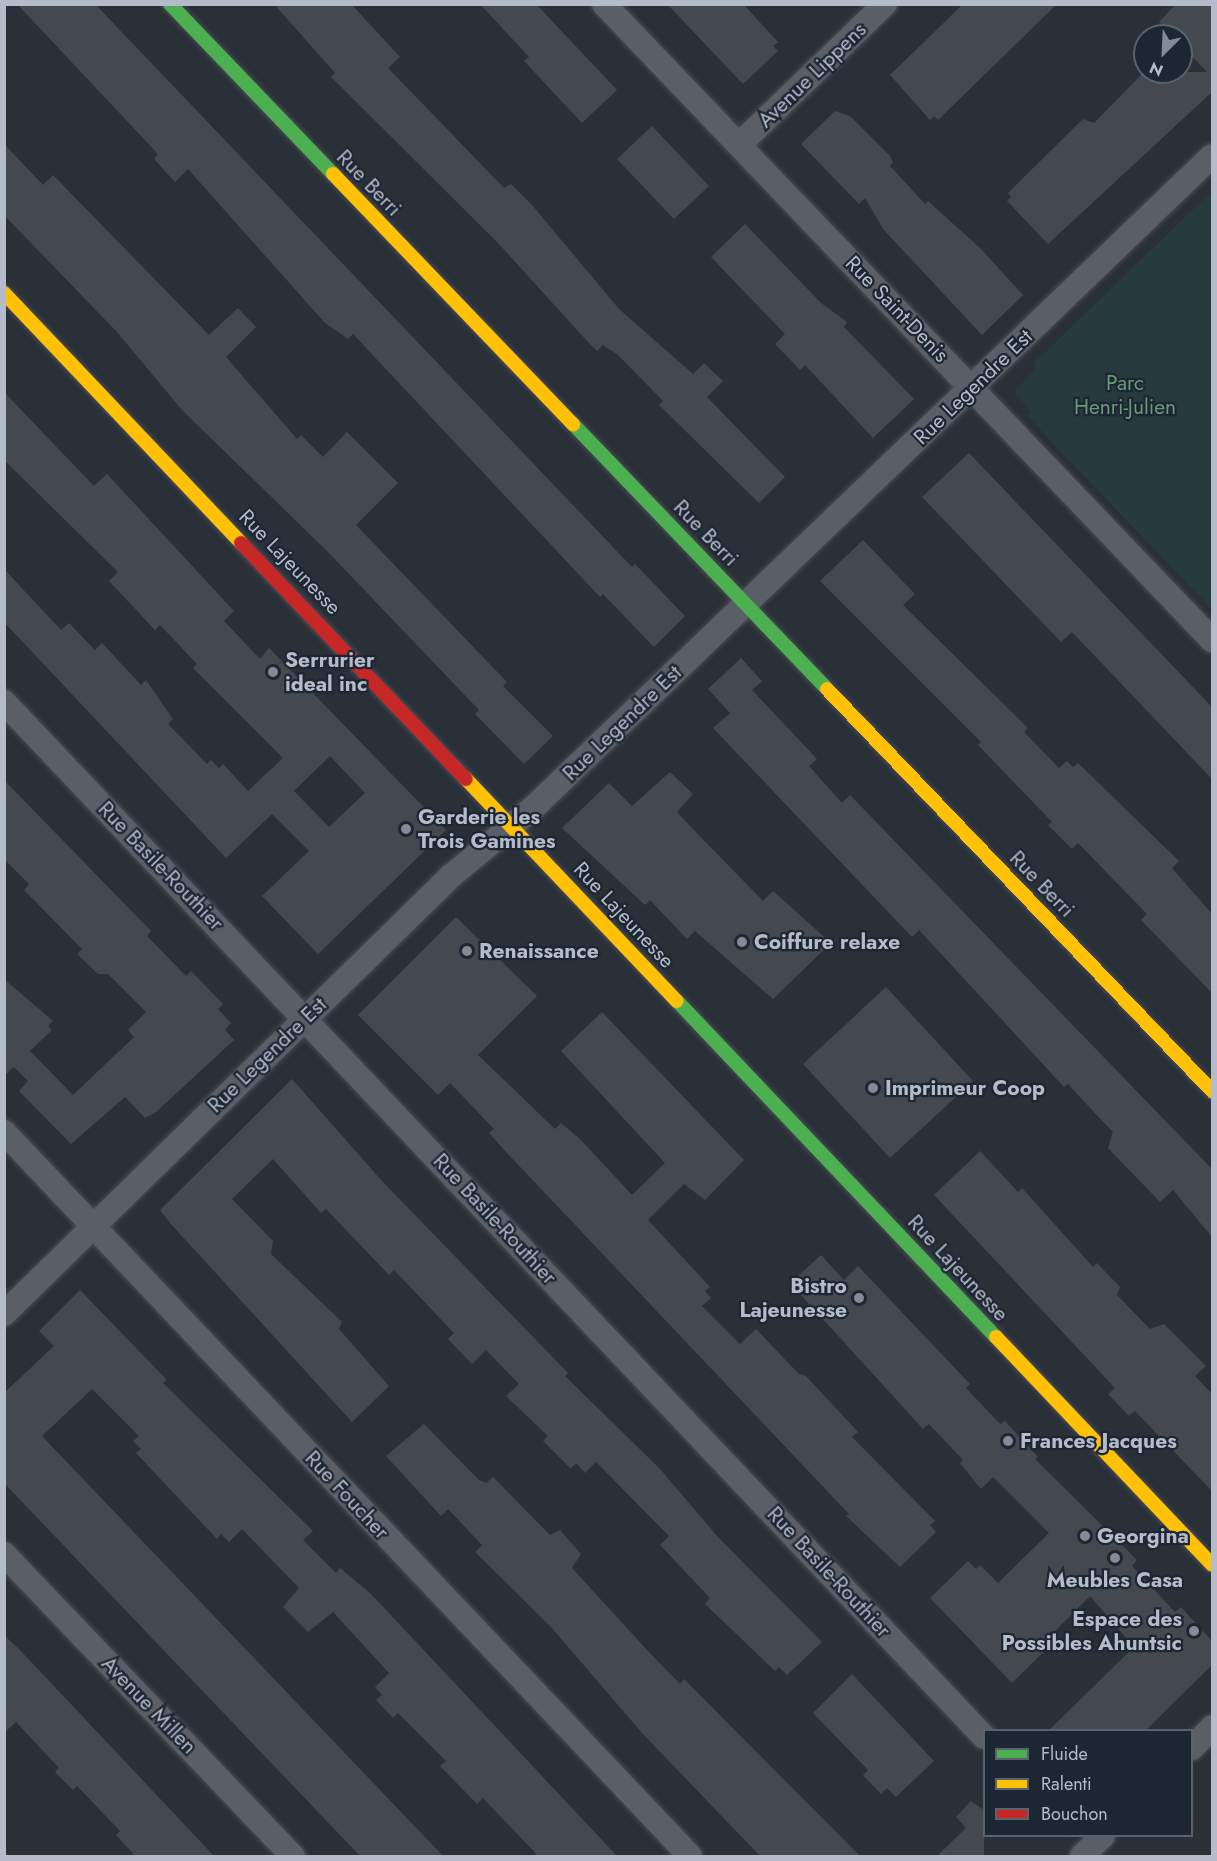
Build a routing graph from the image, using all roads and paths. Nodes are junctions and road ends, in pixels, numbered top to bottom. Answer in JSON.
{"nodes":[{"id":1,"x":170,"y":4,"type":"edge"},
{"id":2,"x":604,"y":4,"type":"edge"},
{"id":3,"x":885,"y":4,"type":"edge"},
{"id":4,"x":739,"y":145,"type":"junction"},
{"id":5,"x":1212,"y":156,"type":"edge"},
{"id":6,"x":4,"y":293,"type":"edge"},
{"id":7,"x":973,"y":388,"type":"junction"},
{"id":8,"x":746,"y":605,"type":"junction"},
{"id":9,"x":1212,"y":640,"type":"edge"},
{"id":10,"x":4,"y":702,"type":"edge"},
{"id":11,"x":512,"y":826,"type":"junction"},
{"id":12,"x":305,"y":1019,"type":"junction"},
{"id":13,"x":1212,"y":1091,"type":"edge"},
{"id":14,"x":4,"y":1132,"type":"edge"},
{"id":15,"x":93,"y":1226,"type":"junction"},
{"id":16,"x":4,"y":1314,"type":"edge"},
{"id":17,"x":4,"y":1554,"type":"edge"},
{"id":18,"x":1212,"y":1565,"type":"edge"},
{"id":19,"x":1212,"y":1727,"type":"edge"},
{"id":20,"x":983,"y":1736,"type":"edge"},
{"id":21,"x":1193,"y":1746,"type":"edge"},
{"id":22,"x":293,"y":1857,"type":"edge"},
{"id":23,"x":690,"y":1857,"type":"edge"}],
"edges":[{"from":1,"to":8,"type":"main road","name":"Rue Berri"},
{"from":2,"to":4,"type":"street","name":"Rue Saint-Denis"},
{"from":3,"to":4,"type":"street","name":"Avenue Lippens"},
{"from":4,"to":7,"type":"street","name":"Rue Saint-Denis"},
{"from":5,"to":7,"type":"street","name":"Rue Legendre Est"},
{"from":6,"to":11,"type":"main road","name":"Rue Lajeunesse"},
{"from":7,"to":8,"type":"street","name":"Rue Legendre Est"},
{"from":7,"to":9,"type":"street","name":"Rue Saint-Denis"},
{"from":8,"to":11,"type":"street","name":"Rue Legendre Est"},
{"from":8,"to":13,"type":"main road","name":"Rue Berri"},
{"from":10,"to":12,"type":"street","name":"Rue Basile-Routhier"},
{"from":11,"to":12,"type":"street","name":"Rue Legendre Est"},
{"from":11,"to":18,"type":"main road","name":"Rue Lajeunesse"},
{"from":12,"to":15,"type":"street","name":"Rue Legendre Est"},
{"from":12,"to":20,"type":"street","name":"Rue Basile-Routhier"},
{"from":14,"to":15,"type":"street","name":"Rue Foucher"},
{"from":15,"to":16,"type":"street","name":"Rue Legendre Est"},
{"from":15,"to":23,"type":"street","name":"Rue Foucher"},
{"from":17,"to":22,"type":"street","name":"Avenue Millen"},
{"from":19,"to":21,"type":"street"}]}
